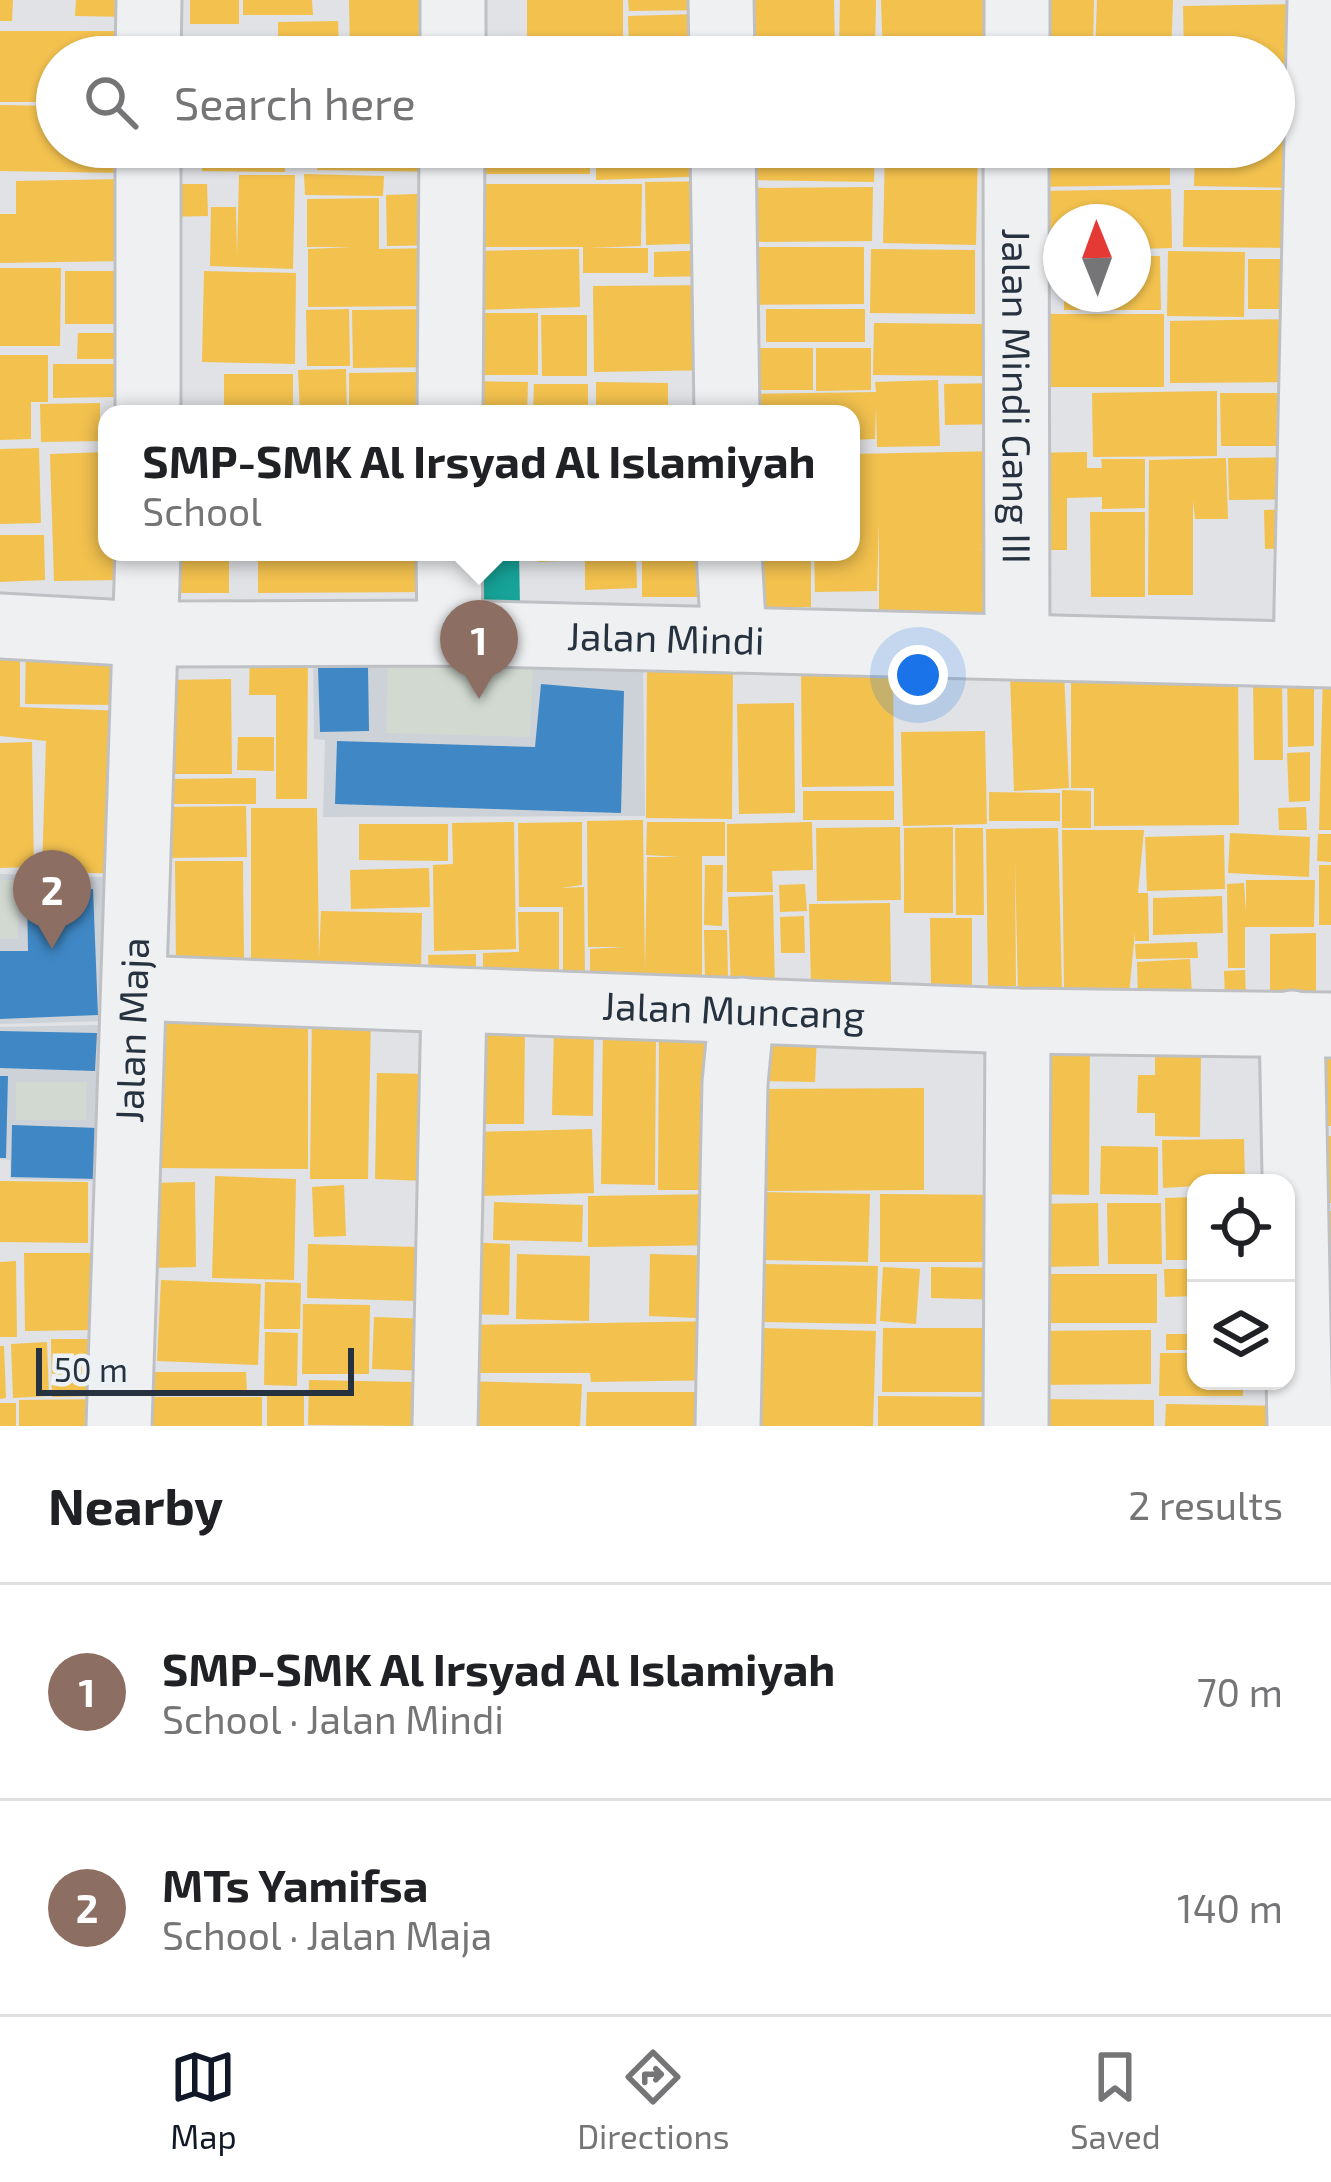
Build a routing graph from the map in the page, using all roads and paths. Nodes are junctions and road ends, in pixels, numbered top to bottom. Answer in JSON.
{"nodes":[{"id":1,"x":148,"y":0,"type":"edge"},
{"id":2,"x":453,"y":0,"type":"edge"},
{"id":3,"x":721,"y":0,"type":"edge"},
{"id":4,"x":1017,"y":0,"type":"edge"},
{"id":5,"x":1320,"y":0,"type":"edge"},
{"id":6,"x":148,"y":36,"type":"edge"},
{"id":7,"x":453,"y":36,"type":"edge"},
{"id":8,"x":722,"y":36,"type":"edge"},
{"id":9,"x":1017,"y":36,"type":"edge"},
{"id":10,"x":148,"y":168,"type":"edge"},
{"id":11,"x":452,"y":168,"type":"edge"},
{"id":12,"x":723,"y":168,"type":"edge"},
{"id":13,"x":1016,"y":168,"type":"edge"},
{"id":14,"x":148,"y":405,"type":"edge"},
{"id":15,"x":450,"y":405,"type":"edge"},
{"id":16,"x":727,"y":405,"type":"edge"},
{"id":17,"x":148,"y":561,"type":"edge"},
{"id":18,"x":449,"y":561,"type":"edge"},
{"id":19,"x":730,"y":561,"type":"edge"},
{"id":20,"x":0,"y":626,"type":"edge"},
{"id":21,"x":450,"y":633,"type":"junction"},
{"id":22,"x":145,"y":634,"type":"junction"},
{"id":23,"x":734,"y":640,"type":"junction"},
{"id":24,"x":1017,"y":647,"type":"junction"},
{"id":25,"x":1319,"y":655,"type":"edge"},
{"id":26,"x":134,"y":988,"type":"junction"},
{"id":27,"x":454,"y":1003,"type":"junction"},
{"id":28,"x":742,"y":1010,"type":"junction"},
{"id":29,"x":1018,"y":1021,"type":"junction"},
{"id":30,"x":1311,"y":1024,"type":"edge"},
{"id":31,"x":119,"y":1426,"type":"edge"},
{"id":32,"x":445,"y":1426,"type":"edge"},
{"id":33,"x":728,"y":1426,"type":"edge"},
{"id":34,"x":1016,"y":1426,"type":"edge"},
{"id":35,"x":1300,"y":1426,"type":"edge"}],
"edges":[{"from":1,"to":6,"type":"street"},
{"from":2,"to":7,"type":"street"},
{"from":3,"to":8,"type":"street"},
{"from":4,"to":9,"type":"street"},
{"from":5,"to":25,"type":"street"},
{"from":10,"to":14,"type":"street"},
{"from":11,"to":15,"type":"street"},
{"from":12,"to":16,"type":"street"},
{"from":13,"to":24,"type":"street","name":"Jalan Mindi Gang III"},
{"from":17,"to":22,"type":"street","name":"Jalan Maja"},
{"from":18,"to":21,"type":"street"},
{"from":19,"to":23,"type":"street"},
{"from":20,"to":22,"type":"street","name":"Jalan Mindi"},
{"from":21,"to":22,"type":"street","name":"Jalan Mindi"},
{"from":21,"to":23,"type":"street","name":"Jalan Mindi"},
{"from":22,"to":26,"type":"street","name":"Jalan Maja"},
{"from":23,"to":24,"type":"street","name":"Jalan Mindi"},
{"from":24,"to":25,"type":"street","name":"Jalan Mindi"},
{"from":26,"to":27,"type":"street","name":"Jalan Muncang"},
{"from":26,"to":31,"type":"street","name":"Jalan Maja"},
{"from":27,"to":28,"type":"street","name":"Jalan Muncang"},
{"from":27,"to":32,"type":"street"},
{"from":28,"to":29,"type":"street","name":"Jalan Muncang"},
{"from":28,"to":33,"type":"street"},
{"from":29,"to":30,"type":"street","name":"Jalan Muncang"},
{"from":29,"to":34,"type":"street"},
{"from":30,"to":35,"type":"street"}]}
